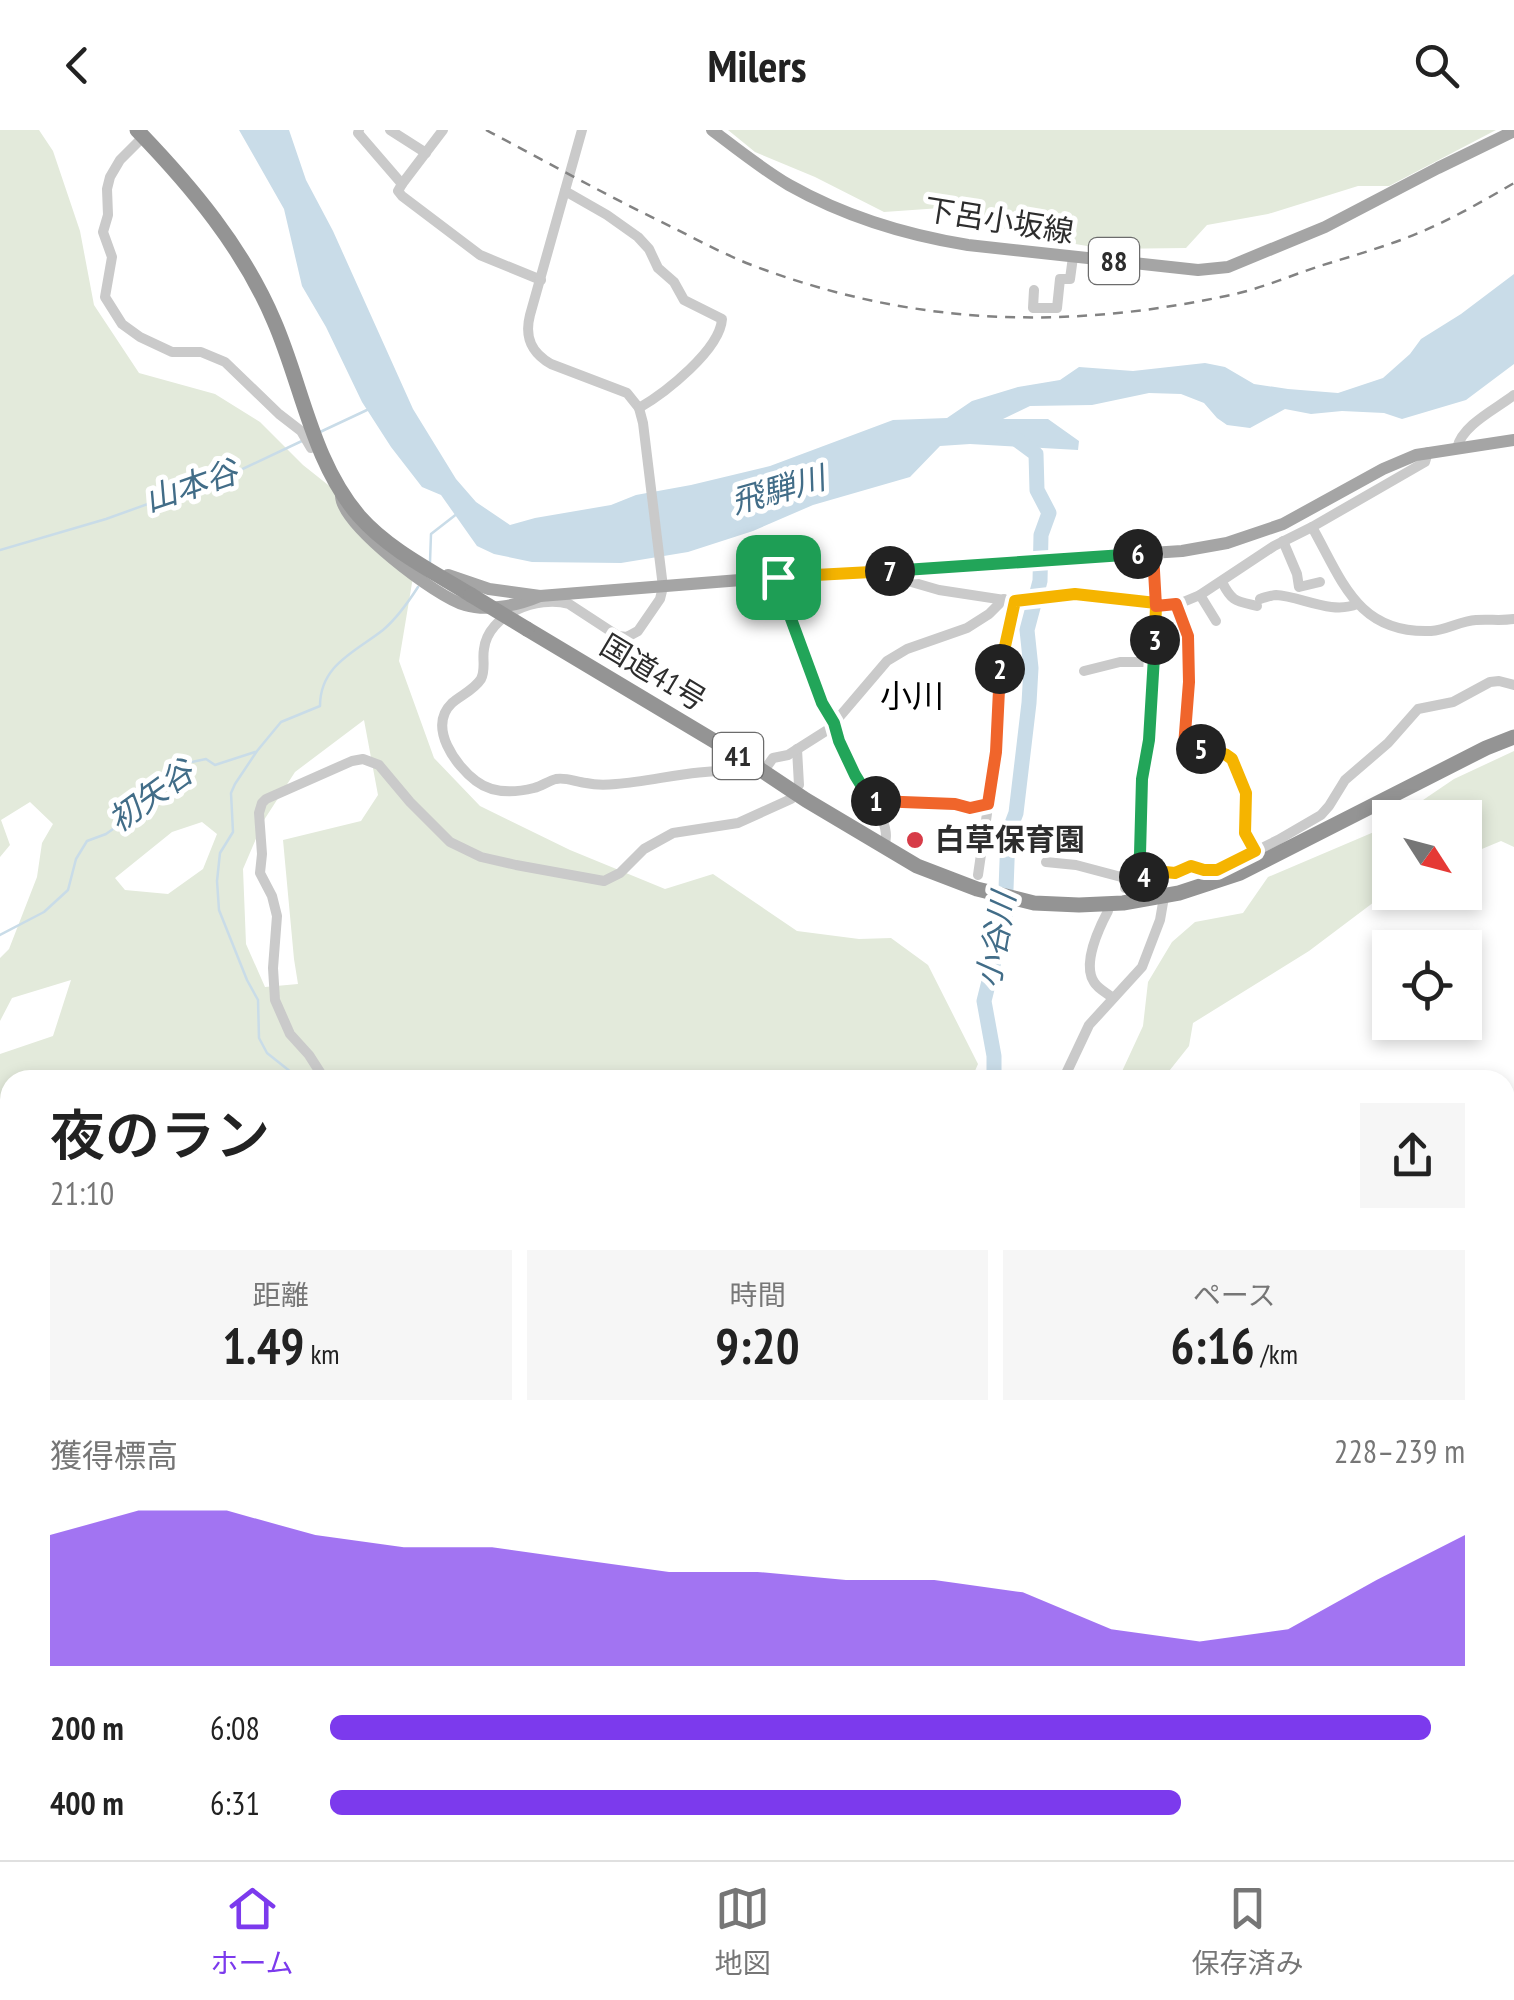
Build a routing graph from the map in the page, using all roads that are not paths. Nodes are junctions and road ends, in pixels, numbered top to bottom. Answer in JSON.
{"nodes":[{"id":1,"x":359,"y":130,"type":"edge"},
{"id":2,"x":390,"y":130,"type":"edge"},
{"id":3,"x":443,"y":130,"type":"edge"},
{"id":4,"x":582,"y":130,"type":"edge"},
{"id":5,"x":712,"y":130,"type":"edge"},
{"id":6,"x":1514,"y":132,"type":"edge"},
{"id":7,"x":140,"y":133,"type":"edge"},
{"id":8,"x":426,"y":153,"type":"junction"},
{"id":9,"x":402,"y":184,"type":"junction"},
{"id":10,"x":565,"y":191,"type":"junction"},
{"id":11,"x":1073,"y":258,"type":"junction"},
{"id":12,"x":541,"y":280,"type":"junction"},
{"id":13,"x":1034,"y":290,"type":"dead end"},
{"id":14,"x":1514,"y":395,"type":"edge"},
{"id":15,"x":639,"y":408,"type":"junction"},
{"id":16,"x":1514,"y":440,"type":"edge"},
{"id":17,"x":319,"y":446,"type":"junction"},
{"id":18,"x":1457,"y":448,"type":"junction"},
{"id":19,"x":1428,"y":452,"type":"junction"},
{"id":20,"x":342,"y":493,"type":"junction"},
{"id":21,"x":1312,"y":527,"type":"junction"},
{"id":22,"x":1283,"y":542,"type":"junction"},
{"id":23,"x":1153,"y":553,"type":"junction"},
{"id":24,"x":428,"y":568,"type":"junction"},
{"id":25,"x":900,"y":570,"type":"junction"},
{"id":26,"x":778,"y":577,"type":"junction"},
{"id":27,"x":662,"y":580,"type":"junction"},
{"id":28,"x":1222,"y":582,"type":"junction"},
{"id":29,"x":1320,"y":582,"type":"dead end"},
{"id":30,"x":1200,"y":595,"type":"junction"},
{"id":31,"x":540,"y":596,"type":"junction"},
{"id":32,"x":1013,"y":601,"type":"junction"},
{"id":33,"x":1156,"y":604,"type":"junction"},
{"id":34,"x":1176,"y":604,"type":"junction"},
{"id":35,"x":1356,"y":604,"type":"junction"},
{"id":36,"x":1514,"y":619,"type":"edge"},
{"id":37,"x":1216,"y":621,"type":"dead end"},
{"id":38,"x":1152,"y":662,"type":"junction"},
{"id":39,"x":1084,"y":671,"type":"dead end"},
{"id":40,"x":1514,"y":685,"type":"edge"},
{"id":41,"x":834,"y":723,"type":"junction"},
{"id":42,"x":1514,"y":737,"type":"edge"},
{"id":43,"x":797,"y":748,"type":"junction"},
{"id":44,"x":746,"y":760,"type":"junction"},
{"id":45,"x":763,"y":772,"type":"junction"},
{"id":46,"x":798,"y":785,"type":"dead end"},
{"id":47,"x":791,"y":798,"type":"dead end"},
{"id":48,"x":871,"y":801,"type":"junction"},
{"id":49,"x":988,"y":804,"type":"junction"},
{"id":50,"x":884,"y":848,"type":"junction"},
{"id":51,"x":1255,"y":851,"type":"junction"},
{"id":52,"x":1046,"y":862,"type":"dead end"},
{"id":53,"x":1175,"y":873,"type":"junction"},
{"id":54,"x":978,"y":875,"type":"dead end"},
{"id":55,"x":1134,"y":878,"type":"junction"},
{"id":56,"x":1125,"y":888,"type":"dead end"},
{"id":57,"x":1172,"y":895,"type":"junction"},
{"id":58,"x":1108,"y":911,"type":"dead end"},
{"id":59,"x":1113,"y":998,"type":"junction"},
{"id":60,"x":318,"y":1070,"type":"edge"},
{"id":61,"x":1067,"y":1070,"type":"edge"}],
"edges":[{"from":1,"to":9,"type":"street"},
{"from":2,"to":8,"type":"street"},
{"from":3,"to":8,"type":"street"},
{"from":4,"to":10,"type":"street"},
{"from":5,"to":11,"type":"main road","name":"下呂小坂線","number":"88"},
{"from":6,"to":11,"type":"main road","name":"下呂小坂線","number":"88"},
{"from":7,"to":17,"type":"highway","name":"国道41号","number":"41"},
{"from":7,"to":17,"type":"street"},
{"from":8,"to":9,"type":"street"},
{"from":9,"to":12,"type":"street"},
{"from":10,"to":12,"type":"street"},
{"from":10,"to":15,"type":"street"},
{"from":11,"to":13,"type":"street"},
{"from":12,"to":15,"type":"street"},
{"from":14,"to":18,"type":"street"},
{"from":15,"to":27,"type":"street"},
{"from":16,"to":18,"type":"main road"},
{"from":17,"to":20,"type":"highway","name":"国道41号","number":"41"},
{"from":18,"to":19,"type":"main road"},
{"from":19,"to":21,"type":"street"},
{"from":19,"to":23,"type":"main road"},
{"from":20,"to":24,"type":"highway","name":"国道41号","number":"41"},
{"from":20,"to":31,"type":"main road"},
{"from":21,"to":22,"type":"street"},
{"from":21,"to":35,"type":"street"},
{"from":22,"to":28,"type":"street"},
{"from":22,"to":29,"type":"street"},
{"from":23,"to":25,"type":"main road"},
{"from":23,"to":33,"type":"street"},
{"from":24,"to":31,"type":"main road"},
{"from":24,"to":44,"type":"highway","name":"国道41号","number":"41","bridge":true},
{"from":25,"to":26,"type":"main road"},
{"from":25,"to":32,"type":"street"},
{"from":26,"to":27,"type":"main road"},
{"from":26,"to":41,"type":"street"},
{"from":27,"to":31,"type":"main road"},
{"from":27,"to":44,"type":"street"},
{"from":28,"to":30,"type":"street"},
{"from":28,"to":35,"type":"street"},
{"from":30,"to":34,"type":"street"},
{"from":30,"to":37,"type":"street"},
{"from":32,"to":33,"type":"street"},
{"from":32,"to":41,"type":"street"},
{"from":32,"to":49,"type":"street"},
{"from":33,"to":34,"type":"street"},
{"from":33,"to":38,"type":"street"},
{"from":34,"to":51,"type":"street"},
{"from":35,"to":36,"type":"street"},
{"from":38,"to":39,"type":"street"},
{"from":38,"to":55,"type":"street"},
{"from":40,"to":51,"type":"street"},
{"from":41,"to":43,"type":"street"},
{"from":41,"to":48,"type":"street"},
{"from":42,"to":57,"type":"highway","name":"国道41号","number":"41"},
{"from":43,"to":45,"type":"street"},
{"from":43,"to":46,"type":"street"},
{"from":44,"to":45,"type":"highway","name":"国道41号","number":"41"},
{"from":45,"to":50,"type":"highway","name":"国道41号","number":"41"},
{"from":47,"to":60,"type":"street"},
{"from":48,"to":49,"type":"street"},
{"from":48,"to":50,"type":"street"},
{"from":49,"to":54,"type":"street"},
{"from":50,"to":57,"type":"highway","name":"国道41号","number":"41"},
{"from":51,"to":53,"type":"street"},
{"from":52,"to":55,"type":"street"},
{"from":53,"to":55,"type":"street"},
{"from":53,"to":57,"type":"street"},
{"from":55,"to":56,"type":"street"},
{"from":57,"to":59,"type":"street"},
{"from":58,"to":59,"type":"street"},
{"from":59,"to":61,"type":"street"}]}
